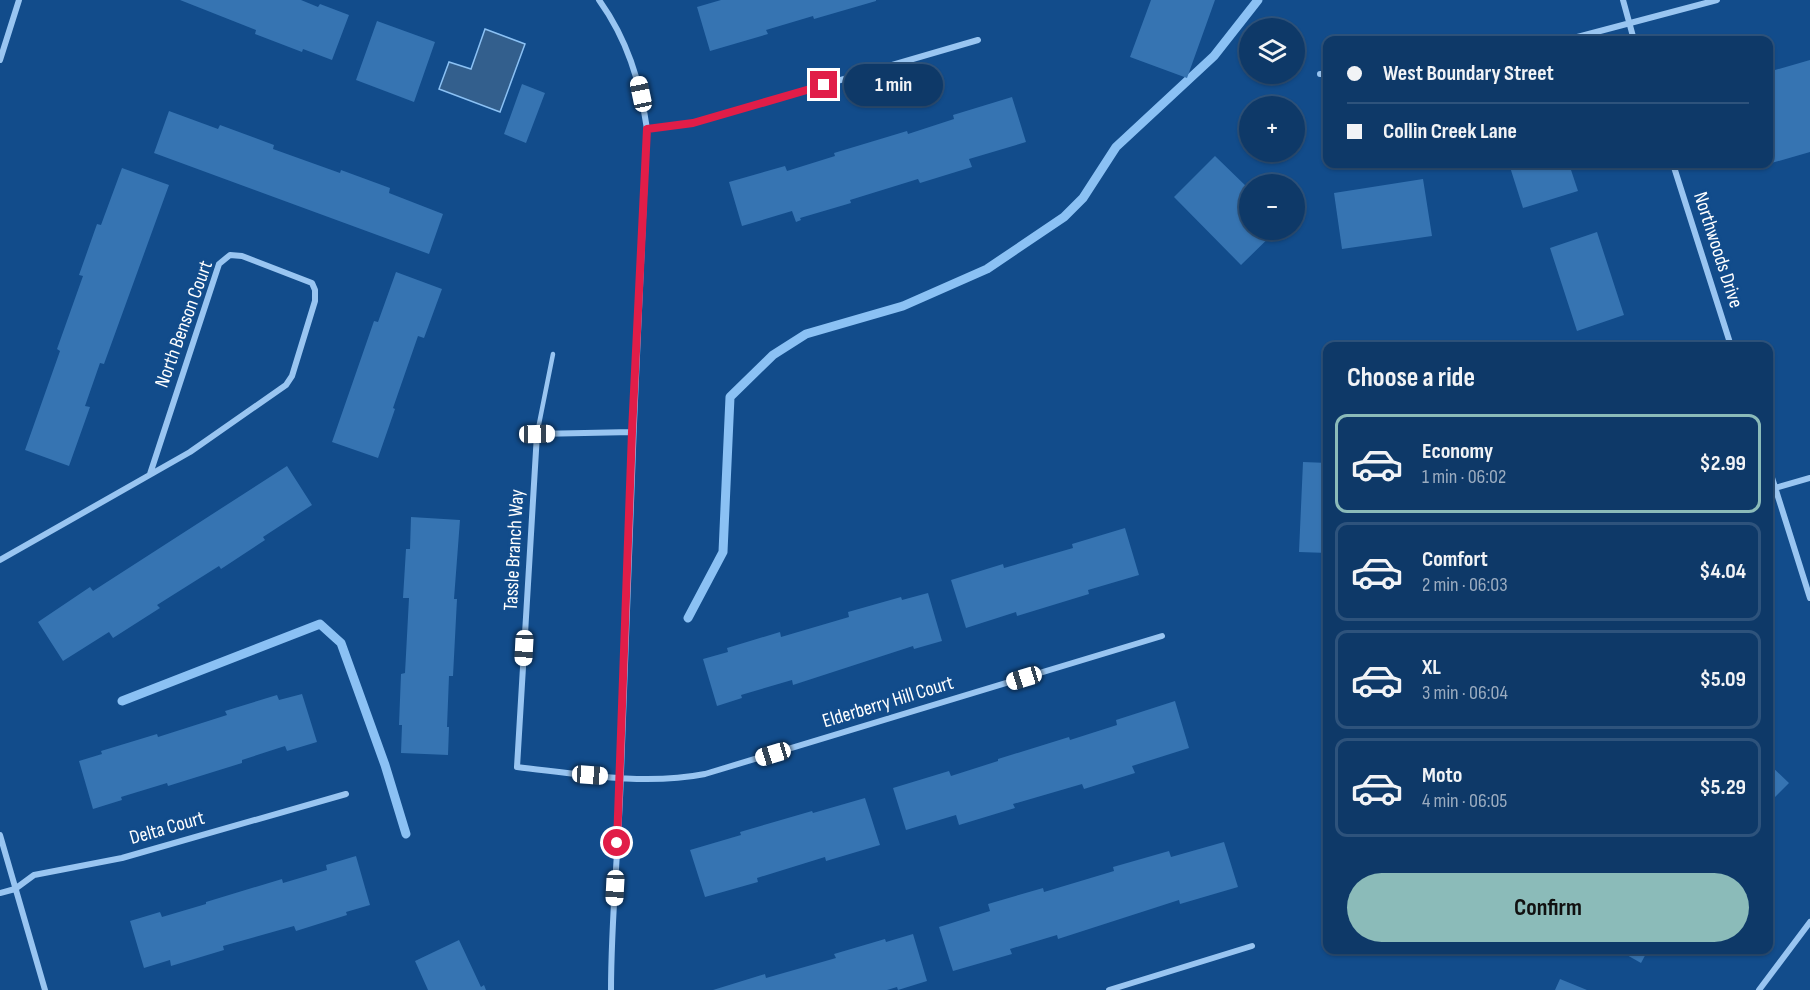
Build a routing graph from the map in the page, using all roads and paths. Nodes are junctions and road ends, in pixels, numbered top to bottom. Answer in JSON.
{"nodes":[{"id":1,"x":19,"y":0,"type":"edge"},
{"id":2,"x":599,"y":0,"type":"edge"},
{"id":3,"x":1623,"y":0,"type":"edge"},
{"id":4,"x":1717,"y":0,"type":"edge"},
{"id":5,"x":1629,"y":23,"type":"junction"},
{"id":6,"x":1581,"y":36,"type":"edge"},
{"id":7,"x":1633,"y":36,"type":"edge"},
{"id":8,"x":978,"y":40,"type":"dead end"},
{"id":9,"x":0,"y":60,"type":"edge"},
{"id":10,"x":1320,"y":75,"type":"dead end"},
{"id":11,"x":1323,"y":75,"type":"edge"},
{"id":12,"x":647,"y":129,"type":"junction"},
{"id":13,"x":1674,"y":168,"type":"edge"},
{"id":14,"x":1730,"y":342,"type":"edge"},
{"id":15,"x":554,"y":354,"type":"dead end"},
{"id":16,"x":632,"y":432,"type":"junction"},
{"id":17,"x":537,"y":434,"type":"junction"},
{"id":18,"x":150,"y":474,"type":"junction"},
{"id":19,"x":1810,"y":478,"type":"edge"},
{"id":20,"x":1773,"y":489,"type":"edge"},
{"id":21,"x":1773,"y":492,"type":"edge"},
{"id":22,"x":0,"y":560,"type":"edge"},
{"id":23,"x":1810,"y":598,"type":"edge"},
{"id":24,"x":1162,"y":636,"type":"dead end"},
{"id":25,"x":621,"y":777,"type":"junction"},
{"id":26,"x":346,"y":794,"type":"dead end"},
{"id":27,"x":0,"y":835,"type":"edge"},
{"id":28,"x":15,"y":889,"type":"junction"},
{"id":29,"x":0,"y":893,"type":"edge"},
{"id":30,"x":1810,"y":922,"type":"edge"},
{"id":31,"x":1252,"y":946,"type":"dead end"},
{"id":32,"x":45,"y":990,"type":"edge"},
{"id":33,"x":611,"y":990,"type":"edge"},
{"id":34,"x":1109,"y":990,"type":"edge"},
{"id":35,"x":1759,"y":990,"type":"edge"}],
"edges":[{"from":1,"to":9,"type":"street"},
{"from":2,"to":12,"type":"street"},
{"from":3,"to":5,"type":"street"},
{"from":4,"to":5,"type":"street"},
{"from":5,"to":6,"type":"street"},
{"from":5,"to":7,"type":"street"},
{"from":8,"to":12,"type":"street"},
{"from":10,"to":11,"type":"street"},
{"from":12,"to":16,"type":"street"},
{"from":13,"to":14,"type":"street","name":"Northwoods Drive"},
{"from":15,"to":17,"type":"lane"},
{"from":16,"to":17,"type":"street"},
{"from":16,"to":25,"type":"street"},
{"from":17,"to":25,"type":"street","name":"Tassle Branch Way"},
{"from":18,"to":18,"type":"street","name":"North Benson Court"},
{"from":18,"to":22,"type":"street","name":"North Benson Court"},
{"from":19,"to":20,"type":"street"},
{"from":21,"to":23,"type":"street"},
{"from":24,"to":25,"type":"street","name":"Elderberry Hill Court"},
{"from":25,"to":33,"type":"street"},
{"from":26,"to":28,"type":"street","name":"Delta Court"},
{"from":27,"to":28,"type":"street"},
{"from":28,"to":29,"type":"street","name":"Delta Court"},
{"from":28,"to":32,"type":"street"},
{"from":30,"to":35,"type":"street"},
{"from":31,"to":34,"type":"street"}]}
